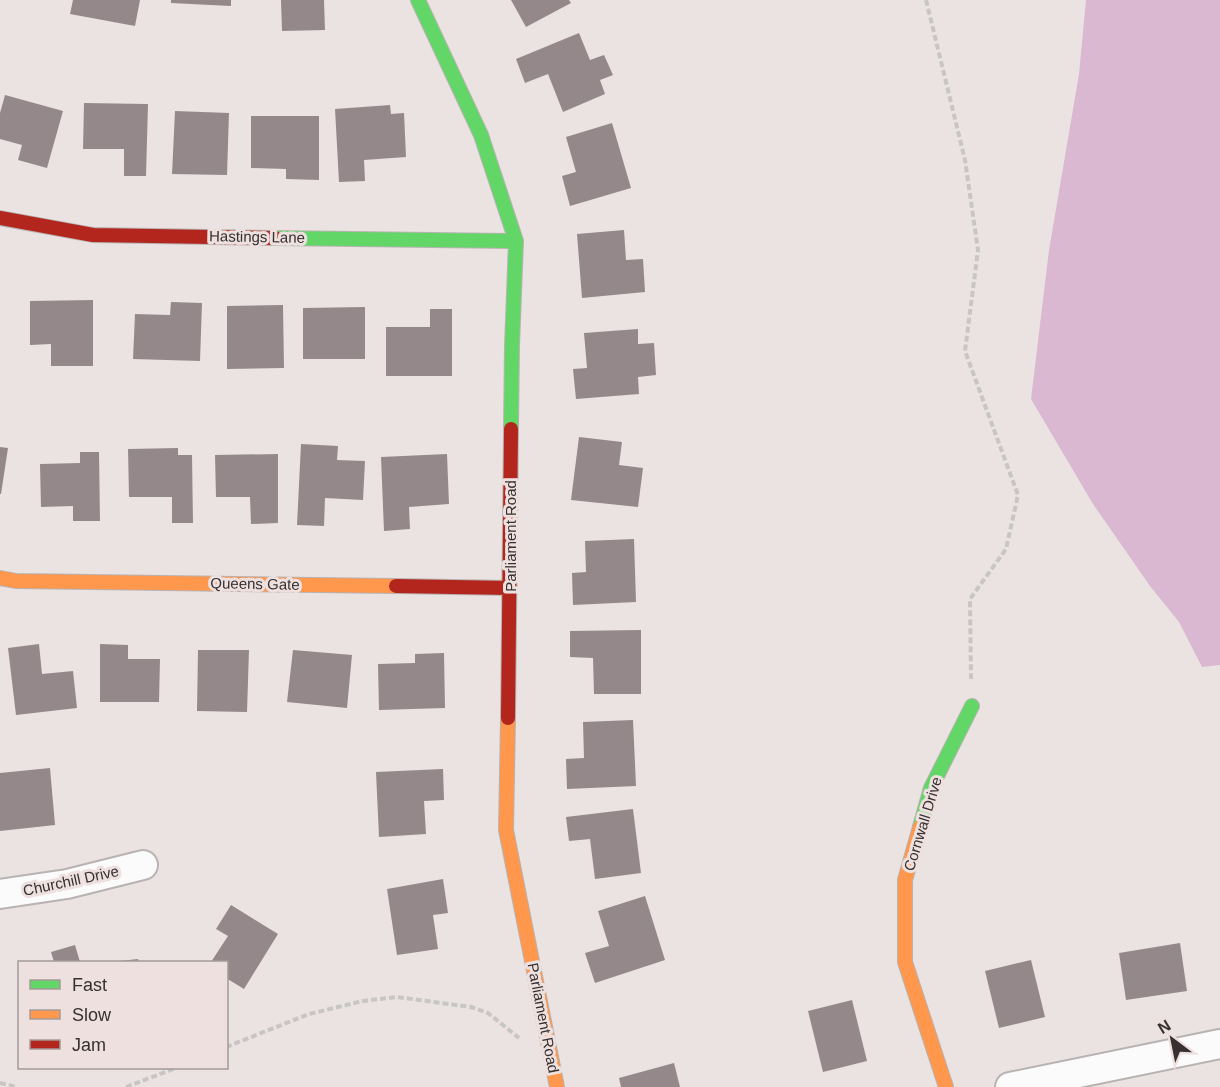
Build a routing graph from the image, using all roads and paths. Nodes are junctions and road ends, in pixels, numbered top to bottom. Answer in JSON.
{"nodes":[{"id":1,"x":418,"y":0,"type":"edge"},
{"id":2,"x":926,"y":0,"type":"edge"},
{"id":3,"x":0,"y":218,"type":"edge"},
{"id":4,"x":516,"y":241,"type":"junction"},
{"id":5,"x":0,"y":578,"type":"edge"},
{"id":6,"x":510,"y":588,"type":"junction"},
{"id":7,"x":972,"y":706,"type":"joint"},
{"id":8,"x":142,"y":865,"type":"dead end"},
{"id":9,"x":0,"y":894,"type":"edge"},
{"id":10,"x":1220,"y":1044,"type":"edge"},
{"id":11,"x":228,"y":1046,"type":"edge"},
{"id":12,"x":548,"y":1047,"type":"junction"},
{"id":13,"x":173,"y":1069,"type":"edge"},
{"id":14,"x":0,"y":1083,"type":"edge"},
{"id":15,"x":17,"y":1087,"type":"edge"},
{"id":16,"x":126,"y":1087,"type":"edge"},
{"id":17,"x":557,"y":1087,"type":"edge"},
{"id":18,"x":946,"y":1087,"type":"edge"},
{"id":19,"x":1010,"y":1087,"type":"edge"}],
"edges":[{"from":1,"to":4,"type":"street","name":"Parliament Road"},
{"from":2,"to":7,"type":"path"},
{"from":3,"to":4,"type":"street","name":"Hastings Lane"},
{"from":4,"to":6,"type":"street","name":"Parliament Road"},
{"from":5,"to":6,"type":"street","name":"Queens Gate"},
{"from":6,"to":12,"type":"street","name":"Parliament Road"},
{"from":7,"to":18,"type":"street","name":"Cornwall Drive"},
{"from":8,"to":9,"type":"street","name":"Churchill Drive"},
{"from":10,"to":19,"type":"street"},
{"from":11,"to":12,"type":"path"},
{"from":12,"to":17,"type":"street","name":"Parliament Road"},
{"from":13,"to":16,"type":"path"},
{"from":14,"to":15,"type":"path"}]}
